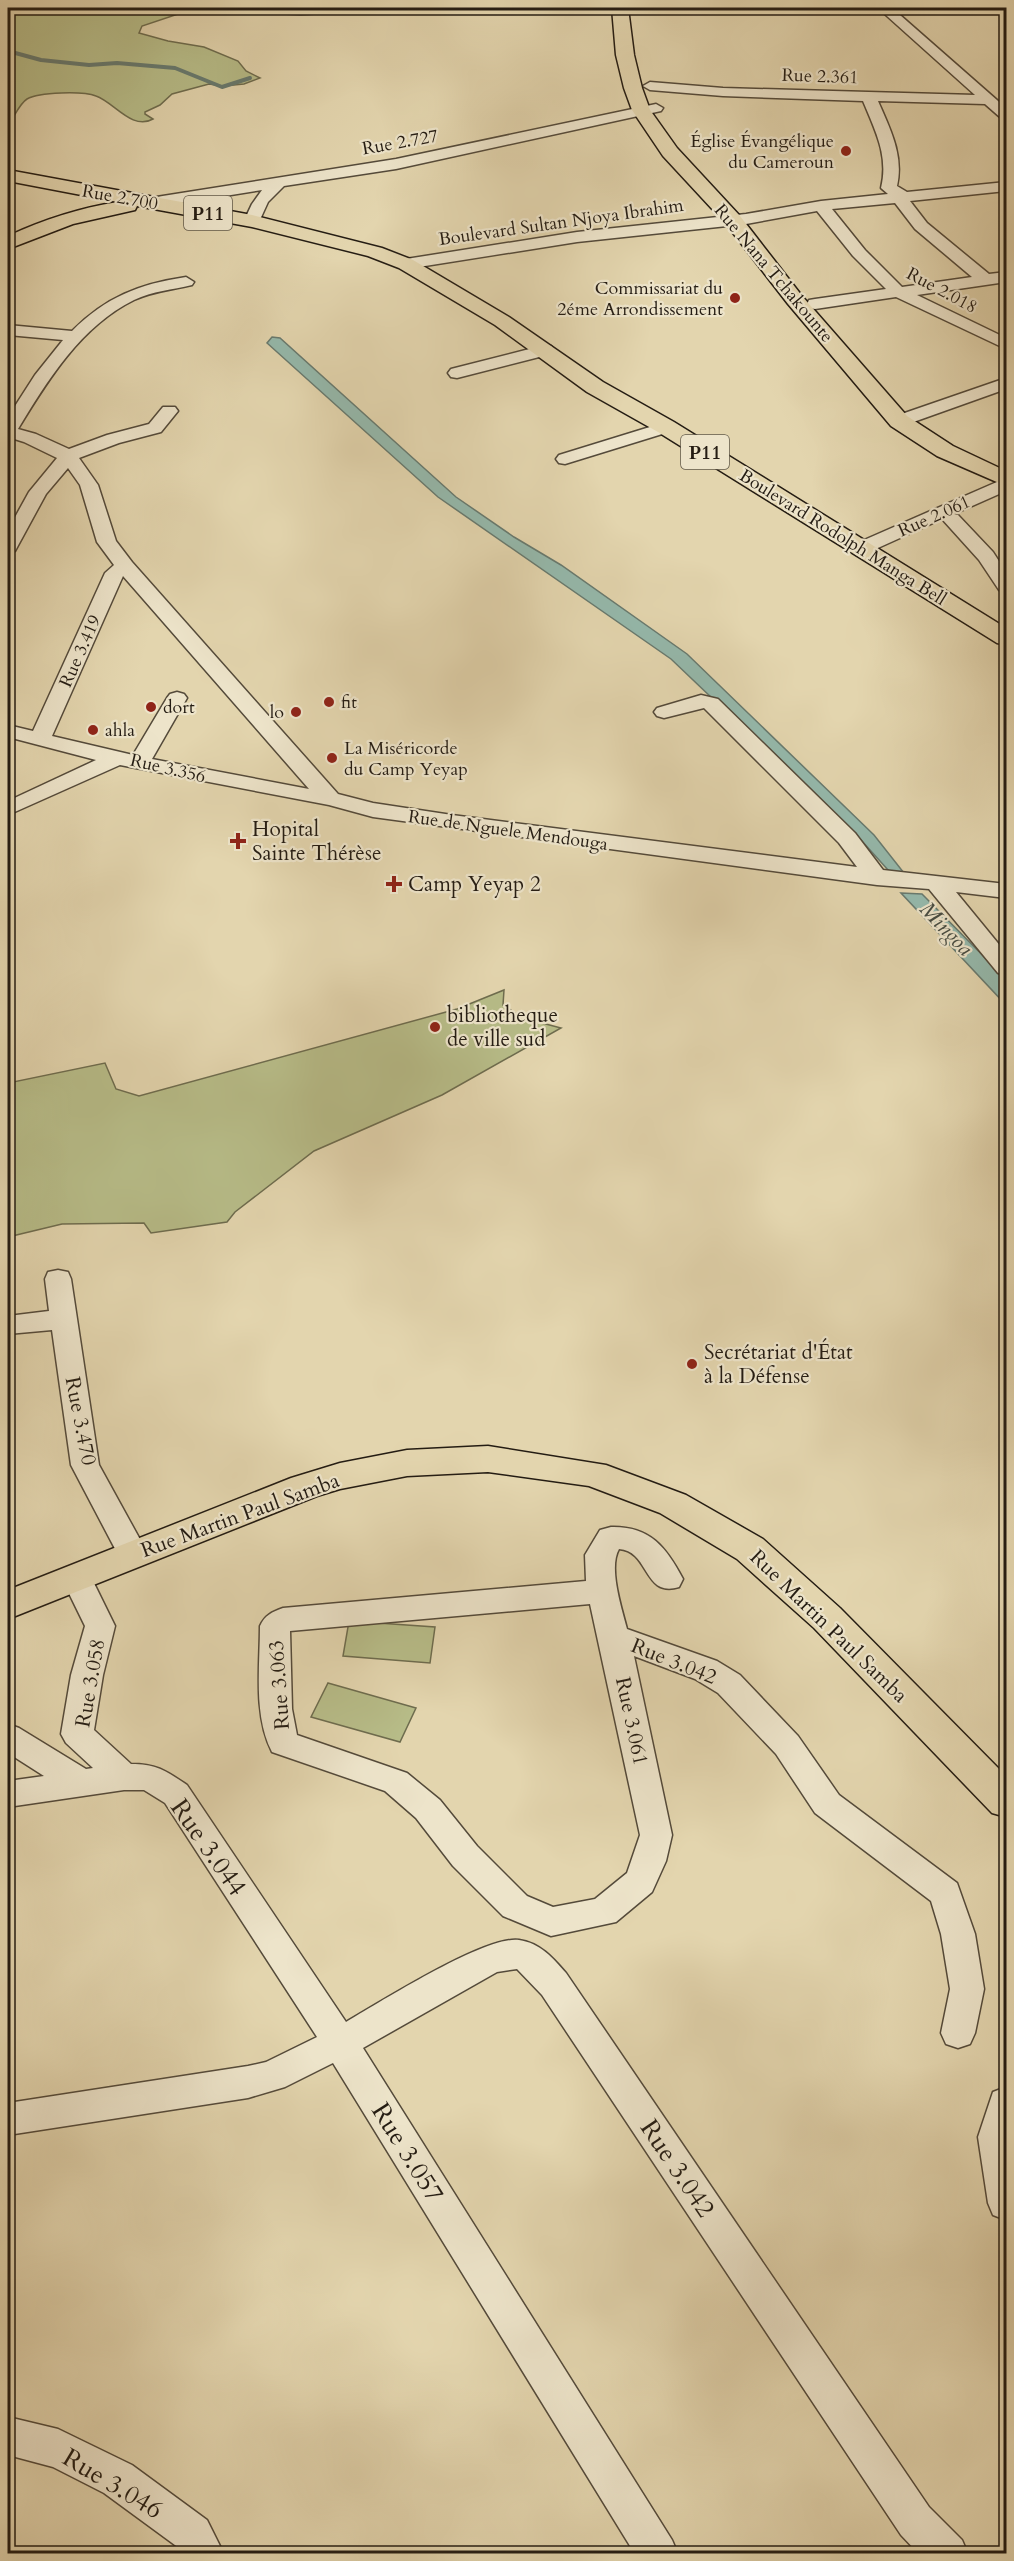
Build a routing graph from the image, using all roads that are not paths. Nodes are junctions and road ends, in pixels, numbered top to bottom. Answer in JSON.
{"nodes":[{"id":1,"x":271,"y":8,"type":"edge"},
{"id":2,"x":330,"y":8,"type":"edge"},
{"id":3,"x":620,"y":8,"type":"edge"},
{"id":4,"x":634,"y":8,"type":"edge"},
{"id":5,"x":885,"y":8,"type":"edge"},
{"id":6,"x":650,"y":86,"type":"junction"},
{"id":7,"x":869,"y":97,"type":"junction"},
{"id":8,"x":989,"y":100,"type":"junction"},
{"id":9,"x":649,"y":109,"type":"junction"},
{"id":10,"x":1006,"y":114,"type":"edge"},
{"id":11,"x":8,"y":176,"type":"edge"},
{"id":12,"x":34,"y":182,"type":"junction"},
{"id":13,"x":280,"y":182,"type":"junction"},
{"id":14,"x":1006,"y":186,"type":"edge"},
{"id":15,"x":899,"y":198,"type":"junction"},
{"id":16,"x":150,"y":203,"type":"junction"},
{"id":17,"x":820,"y":206,"type":"junction"},
{"id":18,"x":740,"y":220,"type":"junction"},
{"id":19,"x":252,"y":221,"type":"junction"},
{"id":20,"x":40,"y":227,"type":"junction"},
{"id":21,"x":11,"y":238,"type":"edge"},
{"id":22,"x":406,"y":264,"type":"junction"},
{"id":23,"x":1006,"y":277,"type":"edge"},
{"id":24,"x":985,"y":279,"type":"junction"},
{"id":25,"x":186,"y":282,"type":"dead end"},
{"id":26,"x":898,"y":292,"type":"junction"},
{"id":27,"x":818,"y":313,"type":"junction"},
{"id":28,"x":8,"y":330,"type":"edge"},
{"id":29,"x":75,"y":336,"type":"junction"},
{"id":30,"x":1006,"y":344,"type":"edge"},
{"id":31,"x":544,"y":350,"type":"junction"},
{"id":32,"x":457,"y":373,"type":"dead end"},
{"id":33,"x":1006,"y":383,"type":"edge"},
{"id":34,"x":169,"y":411,"type":"dead end"},
{"id":35,"x":908,"y":419,"type":"junction"},
{"id":36,"x":666,"y":427,"type":"junction"},
{"id":37,"x":8,"y":431,"type":"edge"},
{"id":38,"x":68,"y":456,"type":"junction"},
{"id":39,"x":565,"y":459,"type":"dead end"},
{"id":40,"x":1006,"y":466,"type":"edge"},
{"id":41,"x":1006,"y":479,"type":"edge"},
{"id":42,"x":1006,"y":484,"type":"edge"},
{"id":43,"x":1006,"y":494,"type":"edge"},
{"id":44,"x":951,"y":519,"type":"junction"},
{"id":45,"x":8,"y":547,"type":"edge"},
{"id":46,"x":867,"y":551,"type":"junction"},
{"id":47,"x":125,"y":566,"type":"junction"},
{"id":48,"x":1006,"y":586,"type":"edge"},
{"id":49,"x":1006,"y":638,"type":"edge"},
{"id":50,"x":177,"y":698,"type":"dead end"},
{"id":51,"x":664,"y":712,"type":"dead end"},
{"id":52,"x":8,"y":731,"type":"edge"},
{"id":53,"x":40,"y":740,"type":"junction"},
{"id":54,"x":130,"y":759,"type":"junction"},
{"id":55,"x":330,"y":799,"type":"junction"},
{"id":56,"x":8,"y":809,"type":"edge"},
{"id":57,"x":884,"y":879,"type":"junction"},
{"id":58,"x":931,"y":883,"type":"junction"},
{"id":59,"x":1006,"y":891,"type":"edge"},
{"id":60,"x":1006,"y":968,"type":"edge"},
{"id":61,"x":58,"y":1279,"type":"dead end"},
{"id":62,"x":63,"y":1319,"type":"junction"},
{"id":63,"x":8,"y":1325,"type":"edge"},
{"id":64,"x":133,"y":1554,"type":"junction"},
{"id":65,"x":76,"y":1577,"type":"junction"},
{"id":66,"x":668,"y":1579,"type":"dead end"},
{"id":67,"x":602,"y":1591,"type":"junction"},
{"id":68,"x":8,"y":1605,"type":"edge"},
{"id":69,"x":614,"y":1637,"type":"junction"},
{"id":70,"x":8,"y":1737,"type":"edge"},
{"id":71,"x":124,"y":1777,"type":"junction"},
{"id":72,"x":82,"y":1783,"type":"junction"},
{"id":73,"x":8,"y":1794,"type":"edge"},
{"id":74,"x":1006,"y":1801,"type":"edge"},
{"id":75,"x":551,"y":1922,"type":"joint"},
{"id":76,"x":958,"y":2033,"type":"dead end"},
{"id":77,"x":340,"y":2043,"type":"junction"},
{"id":78,"x":1006,"y":2103,"type":"edge"},
{"id":79,"x":8,"y":2119,"type":"edge"},
{"id":80,"x":1006,"y":2203,"type":"edge"},
{"id":81,"x":8,"y":2436,"type":"edge"},
{"id":82,"x":204,"y":2553,"type":"edge"},
{"id":83,"x":658,"y":2553,"type":"edge"},
{"id":84,"x":948,"y":2553,"type":"edge"}],
"edges":[{"from":1,"to":2,"type":"street"},
{"from":3,"to":9,"type":"main road","name":"Rue Nana Tchakounte"},
{"from":4,"to":6,"type":"main road","name":"Rue Nana Tchakounte"},
{"from":5,"to":8,"type":"street"},
{"from":6,"to":7,"type":"street","name":"Rue 2.361"},
{"from":6,"to":9,"type":"main road","name":"Rue Nana Tchakounte"},
{"from":7,"to":8,"type":"street","name":"Rue 2.361"},
{"from":7,"to":15,"type":"street"},
{"from":8,"to":10,"type":"street"},
{"from":9,"to":13,"type":"street","name":"Rue 2.727"},
{"from":9,"to":18,"type":"main road","name":"Rue Nana Tchakounte"},
{"from":11,"to":12,"type":"main road","name":"Rue 2.700","number":"P11"},
{"from":12,"to":16,"type":"main road","name":"Rue 2.700","number":"P11"},
{"from":12,"to":20,"type":"main road"},
{"from":13,"to":16,"type":"street","name":"Rue 2.727"},
{"from":13,"to":19,"type":"street"},
{"from":14,"to":15,"type":"street","name":"Boulevard Sultan Njoya Ibrahim"},
{"from":15,"to":17,"type":"street","name":"Boulevard Sultan Njoya Ibrahim"},
{"from":15,"to":24,"type":"street"},
{"from":16,"to":19,"type":"main road","name":"Rue 2.700","number":"P11"},
{"from":16,"to":20,"type":"main road"},
{"from":17,"to":18,"type":"street","name":"Boulevard Sultan Njoya Ibrahim"},
{"from":17,"to":26,"type":"street","name":"Rue 2.018"},
{"from":18,"to":22,"type":"street","name":"Boulevard Sultan Njoya Ibrahim"},
{"from":18,"to":27,"type":"main road","name":"Rue Nana Tchakounte"},
{"from":19,"to":22,"type":"main road","name":"Rue 2.700","number":"P11"},
{"from":20,"to":21,"type":"main road"},
{"from":22,"to":31,"type":"main road","name":"Boulevard Rodolph Manga Bell","number":"P11"},
{"from":23,"to":24,"type":"street"},
{"from":24,"to":26,"type":"street"},
{"from":25,"to":29,"type":"street"},
{"from":26,"to":27,"type":"street"},
{"from":26,"to":30,"type":"street","name":"Rue 2.018"},
{"from":27,"to":35,"type":"main road","name":"Rue Nana Tchakounte"},
{"from":28,"to":29,"type":"street"},
{"from":29,"to":37,"type":"street"},
{"from":31,"to":32,"type":"street"},
{"from":31,"to":36,"type":"main road","name":"Boulevard Rodolph Manga Bell","number":"P11"},
{"from":33,"to":35,"type":"street"},
{"from":34,"to":38,"type":"street"},
{"from":35,"to":40,"type":"main road","name":"Rue Nana Tchakounte"},
{"from":35,"to":41,"type":"main road","name":"Rue Nana Tchakounte"},
{"from":36,"to":39,"type":"street"},
{"from":36,"to":46,"type":"main road","name":"Boulevard Rodolph Manga Bell","number":"P11"},
{"from":37,"to":38,"type":"street"},
{"from":38,"to":45,"type":"street"},
{"from":38,"to":47,"type":"street"},
{"from":42,"to":46,"type":"street","name":"Rue 2.061"},
{"from":43,"to":44,"type":"street","name":"Rue 2.061"},
{"from":44,"to":46,"type":"street","name":"Rue 2.061"},
{"from":44,"to":48,"type":"street"},
{"from":46,"to":49,"type":"main road","name":"Boulevard Rodolph Manga Bell","number":"P11"},
{"from":47,"to":53,"type":"street","name":"Rue 3.419"},
{"from":47,"to":55,"type":"street"},
{"from":50,"to":54,"type":"street"},
{"from":51,"to":57,"type":"street"},
{"from":52,"to":53,"type":"street","name":"Rue 3.356"},
{"from":53,"to":54,"type":"street","name":"Rue 3.356"},
{"from":54,"to":55,"type":"street","name":"Rue 3.356"},
{"from":54,"to":56,"type":"street"},
{"from":55,"to":57,"type":"street","name":"Rue de Nguele Mendouga"},
{"from":57,"to":58,"type":"street","name":"Rue de Nguele Mendouga"},
{"from":58,"to":59,"type":"street","name":"Rue de Nguele Mendouga"},
{"from":58,"to":60,"type":"street"},
{"from":61,"to":62,"type":"street","name":"Rue 3.470"},
{"from":62,"to":63,"type":"street"},
{"from":62,"to":64,"type":"street","name":"Rue 3.470"},
{"from":64,"to":65,"type":"main road","name":"Rue Martin Paul Samba"},
{"from":64,"to":74,"type":"main road","name":"Rue Martin Paul Samba"},
{"from":65,"to":68,"type":"main road","name":"Rue Martin Paul Samba"},
{"from":65,"to":71,"type":"street","name":"Rue 3.058"},
{"from":66,"to":67,"type":"street","name":"Rue 3.061"},
{"from":67,"to":69,"type":"street","name":"Rue 3.061"},
{"from":67,"to":75,"type":"street","name":"Rue 3.063"},
{"from":69,"to":75,"type":"street","name":"Rue 3.061"},
{"from":69,"to":76,"type":"street","name":"Rue 3.042"},
{"from":70,"to":72,"type":"street"},
{"from":71,"to":72,"type":"street","name":"Rue 3.044"},
{"from":71,"to":77,"type":"street","name":"Rue 3.044"},
{"from":72,"to":73,"type":"street","name":"Rue 3.044"},
{"from":77,"to":79,"type":"street"},
{"from":77,"to":83,"type":"street","name":"Rue 3.057"},
{"from":77,"to":84,"type":"street","name":"Rue 3.042"},
{"from":78,"to":80,"type":"street"},
{"from":81,"to":82,"type":"street","name":"Rue 3.046"}]}
